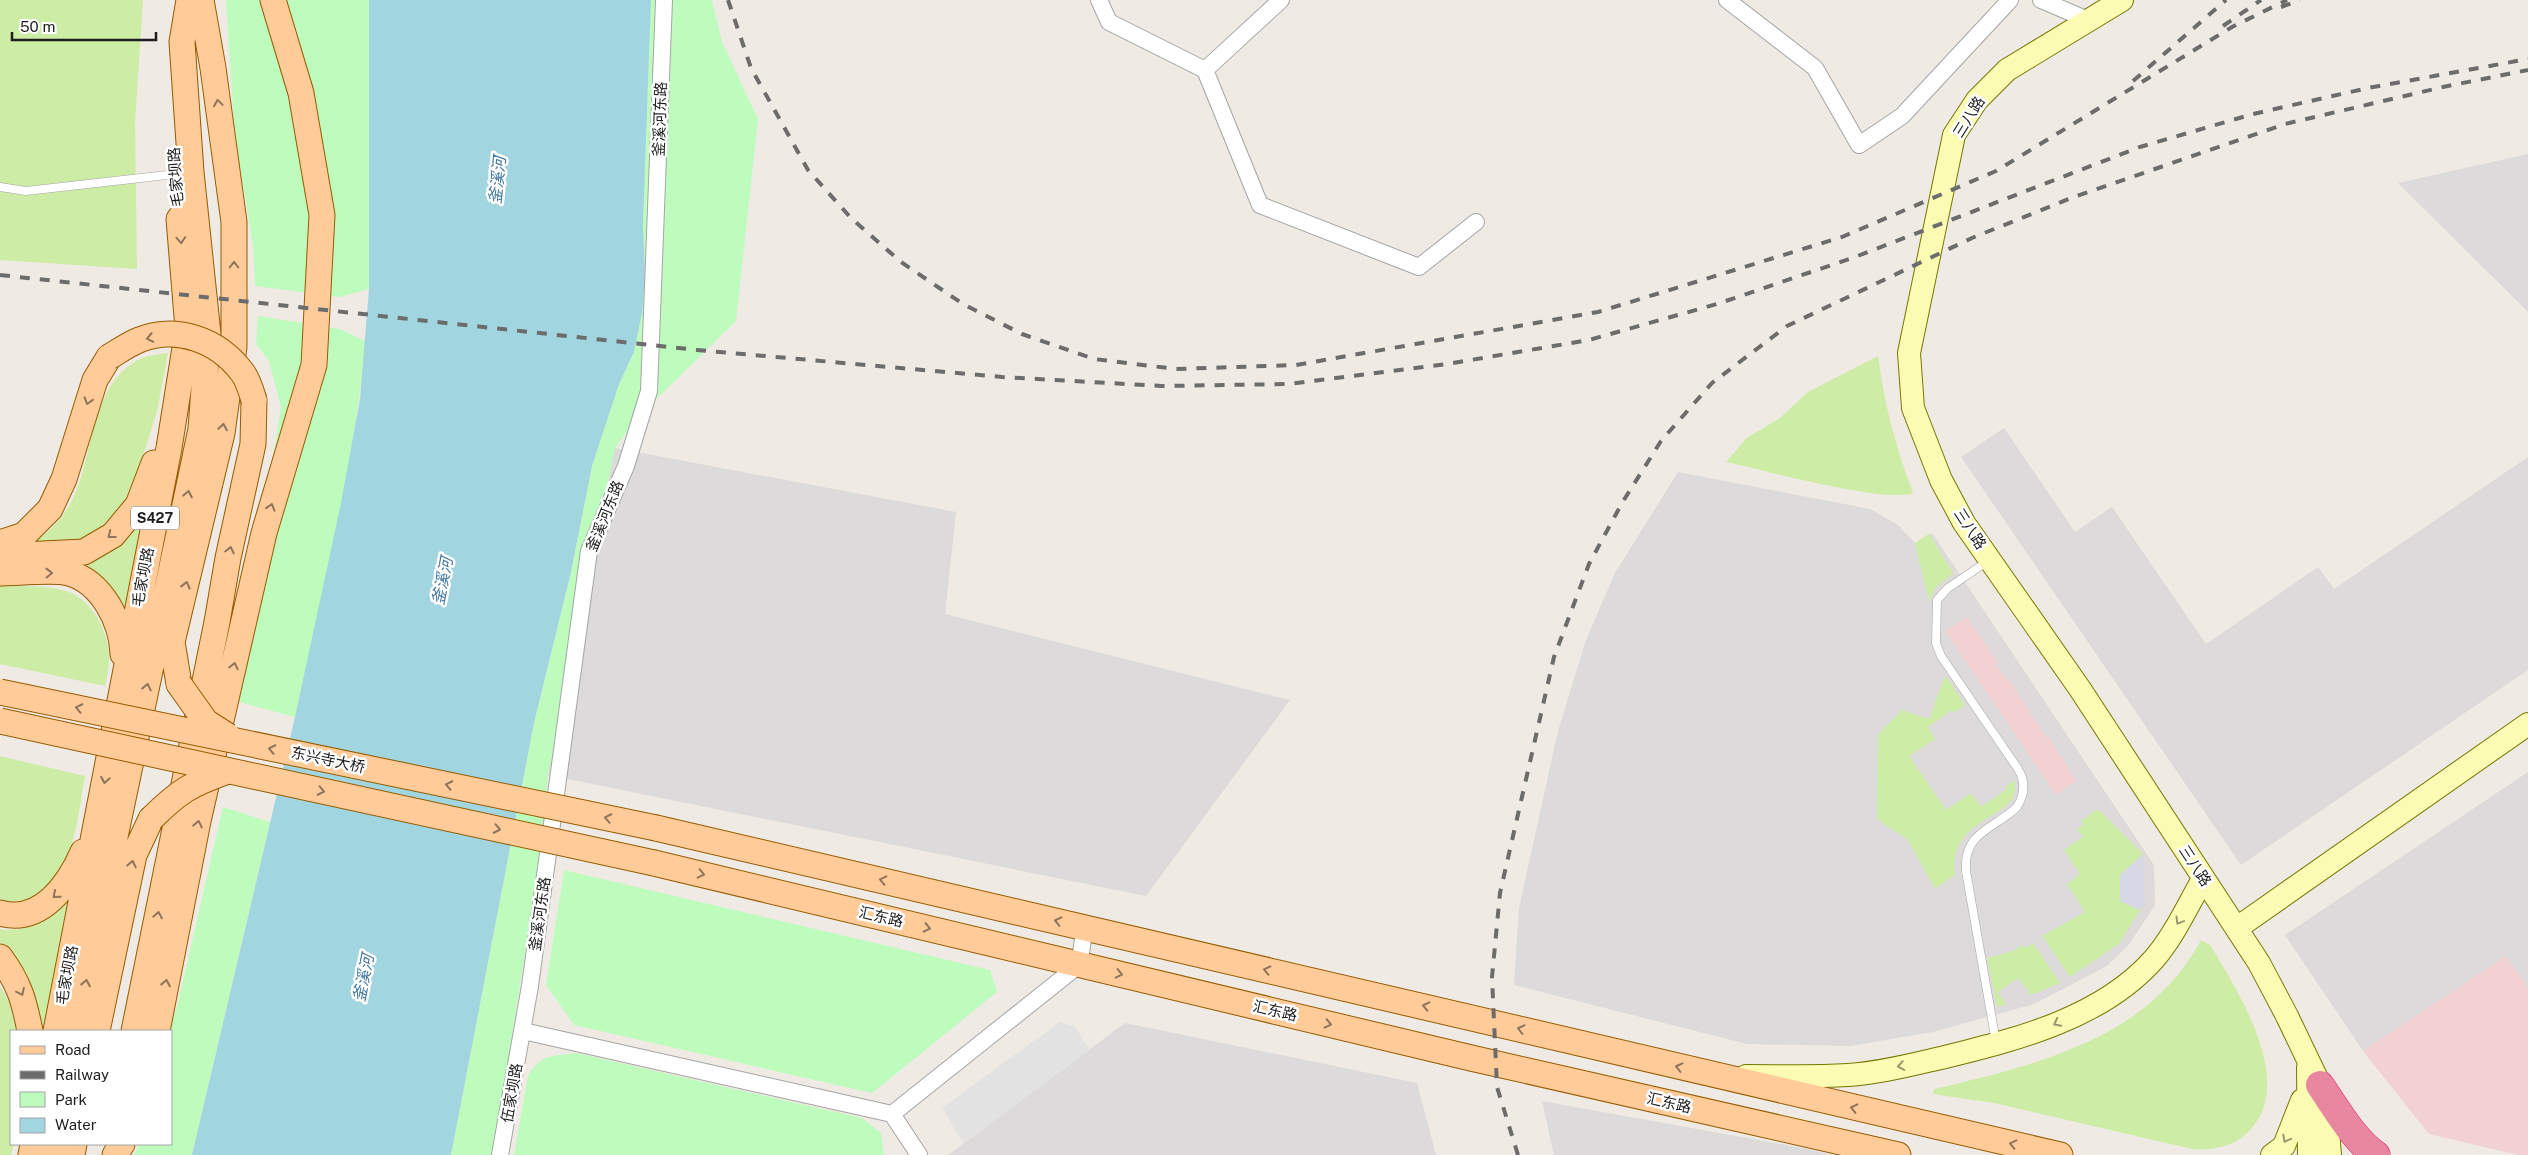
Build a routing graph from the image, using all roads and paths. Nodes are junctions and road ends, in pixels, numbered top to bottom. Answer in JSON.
{"nodes":[{"id":1,"x":174,"y":0,"type":"edge"},
{"id":2,"x":189,"y":0,"type":"edge"},
{"id":3,"x":201,"y":0,"type":"edge"},
{"id":4,"x":273,"y":0,"type":"edge"},
{"id":5,"x":664,"y":0,"type":"edge"},
{"id":6,"x":1099,"y":0,"type":"edge"},
{"id":7,"x":1281,"y":0,"type":"edge"},
{"id":8,"x":1727,"y":0,"type":"edge"},
{"id":9,"x":2010,"y":0,"type":"edge"},
{"id":10,"x":2041,"y":0,"type":"edge"},
{"id":11,"x":2122,"y":0,"type":"edge"},
{"id":12,"x":2088,"y":20,"type":"junction"},
{"id":13,"x":1205,"y":70,"type":"junction"},
{"id":14,"x":176,"y":174,"type":"junction"},
{"id":15,"x":0,"y":187,"type":"edge"},
{"id":16,"x":1476,"y":222,"type":"dead end"},
{"id":17,"x":198,"y":332,"type":"junction"},
{"id":18,"x":0,"y":543,"type":"edge"},
{"id":19,"x":0,"y":556,"type":"edge"},
{"id":20,"x":1990,"y":559,"type":"junction"},
{"id":21,"x":0,"y":573,"type":"edge"},
{"id":22,"x":124,"y":674,"type":"junction"},
{"id":23,"x":0,"y":692,"type":"edge"},
{"id":24,"x":0,"y":722,"type":"edge"},
{"id":25,"x":2528,"y":724,"type":"edge"},
{"id":26,"x":237,"y":741,"type":"junction"},
{"id":27,"x":228,"y":770,"type":"junction"},
{"id":28,"x":97,"y":823,"type":"junction"},
{"id":29,"x":654,"y":863,"type":"joint"},
{"id":30,"x":2203,"y":879,"type":"junction"},
{"id":31,"x":0,"y":913,"type":"edge"},
{"id":32,"x":1085,"y":927,"type":"junction"},
{"id":33,"x":2237,"y":928,"type":"junction"},
{"id":34,"x":0,"y":957,"type":"edge"},
{"id":35,"x":1078,"y":964,"type":"junction"},
{"id":36,"x":30,"y":1030,"type":"edge"},
{"id":37,"x":56,"y":1030,"type":"edge"},
{"id":38,"x":76,"y":1030,"type":"edge"},
{"id":39,"x":97,"y":1030,"type":"edge"},
{"id":40,"x":134,"y":1030,"type":"edge"},
{"id":41,"x":157,"y":1030,"type":"edge"},
{"id":42,"x":523,"y":1032,"type":"junction"},
{"id":43,"x":1997,"y":1044,"type":"junction"},
{"id":44,"x":1718,"y":1077,"type":"junction"},
{"id":45,"x":2312,"y":1078,"type":"junction"},
{"id":46,"x":892,"y":1114,"type":"junction"},
{"id":47,"x":500,"y":1155,"type":"edge"},
{"id":48,"x":918,"y":1155,"type":"edge"},
{"id":49,"x":1898,"y":1155,"type":"edge"},
{"id":50,"x":2060,"y":1155,"type":"edge"},
{"id":51,"x":2272,"y":1155,"type":"edge"},
{"id":52,"x":2309,"y":1155,"type":"edge"},
{"id":53,"x":2330,"y":1155,"type":"edge"},
{"id":54,"x":2376,"y":1155,"type":"edge"}],
"edges":[{"from":1,"to":14,"type":"main road","name":"毛家坝路","number":"S427"},
{"from":2,"to":17,"type":"main road","name":"毛家坝路","number":"S427"},
{"from":26,"to":3,"type":"main road","one_way":true,"bridge":true},
{"from":41,"to":4,"type":"main road","one_way":true},
{"from":5,"to":42,"type":"street","name":"釜溪河东路"},
{"from":6,"to":13,"type":"street"},
{"from":7,"to":13,"type":"street"},
{"from":8,"to":9,"type":"street"},
{"from":10,"to":12,"type":"street"},
{"from":11,"to":12,"type":"main road","name":"三八路"},
{"from":12,"to":20,"type":"main road","name":"三八路"},
{"from":13,"to":16,"type":"street"},
{"from":14,"to":15,"type":"lane"},
{"from":14,"to":17,"type":"main road","name":"毛家坝路","number":"S427","one_way":true},
{"from":17,"to":19,"type":"main road","one_way":true},
{"from":17,"to":22,"type":"main road","name":"毛家坝路","number":"S427"},
{"from":38,"to":17,"type":"main road","number":"S427","one_way":true},
{"from":40,"to":18,"type":"main road","one_way":true,"bridge":true},
{"from":20,"to":30,"type":"main road","name":"三八路"},
{"from":20,"to":43,"type":"lane"},
{"from":21,"to":22,"type":"main road","one_way":true},
{"from":22,"to":28,"type":"main road","name":"毛家坝路","number":"S427","one_way":true},
{"from":26,"to":23,"type":"main road","name":"东兴寺大桥","one_way":true,"bridge":true},
{"from":24,"to":27,"type":"main road","name":"东兴寺大桥","bridge":true},
{"from":25,"to":33,"type":"main road"},
{"from":32,"to":26,"type":"main road","name":"东兴寺大桥","one_way":true,"bridge":true},
{"from":27,"to":29,"type":"main road","name":"东兴寺大桥","one_way":true,"bridge":true},
{"from":39,"to":27,"type":"main road","one_way":true,"bridge":true},
{"from":28,"to":31,"type":"main road","one_way":true},
{"from":28,"to":37,"type":"main road","name":"毛家坝路","number":"S427"},
{"from":29,"to":35,"type":"main road","name":"汇东路","one_way":true},
{"from":30,"to":33,"type":"main road","name":"三八路"},
{"from":30,"to":43,"type":"main road","one_way":true},
{"from":32,"to":35,"type":"street"},
{"from":44,"to":32,"type":"main road","one_way":true},
{"from":33,"to":45,"type":"main road","name":"三八路"},
{"from":34,"to":36,"type":"main road","one_way":true},
{"from":35,"to":46,"type":"street"},
{"from":35,"to":49,"type":"main road","name":"汇东路","one_way":true},
{"from":42,"to":46,"type":"street"},
{"from":42,"to":47,"type":"street","name":"伍家坝路"},
{"from":43,"to":44,"type":"main road","one_way":true},
{"from":50,"to":44,"type":"main road","one_way":true},
{"from":45,"to":51,"type":"main road","one_way":true},
{"from":45,"to":52,"type":"main road","name":"三八路"},
{"from":45,"to":53,"type":"main road","name":"三八路"},
{"from":45,"to":54,"type":"highway"},
{"from":46,"to":48,"type":"street"}]}
